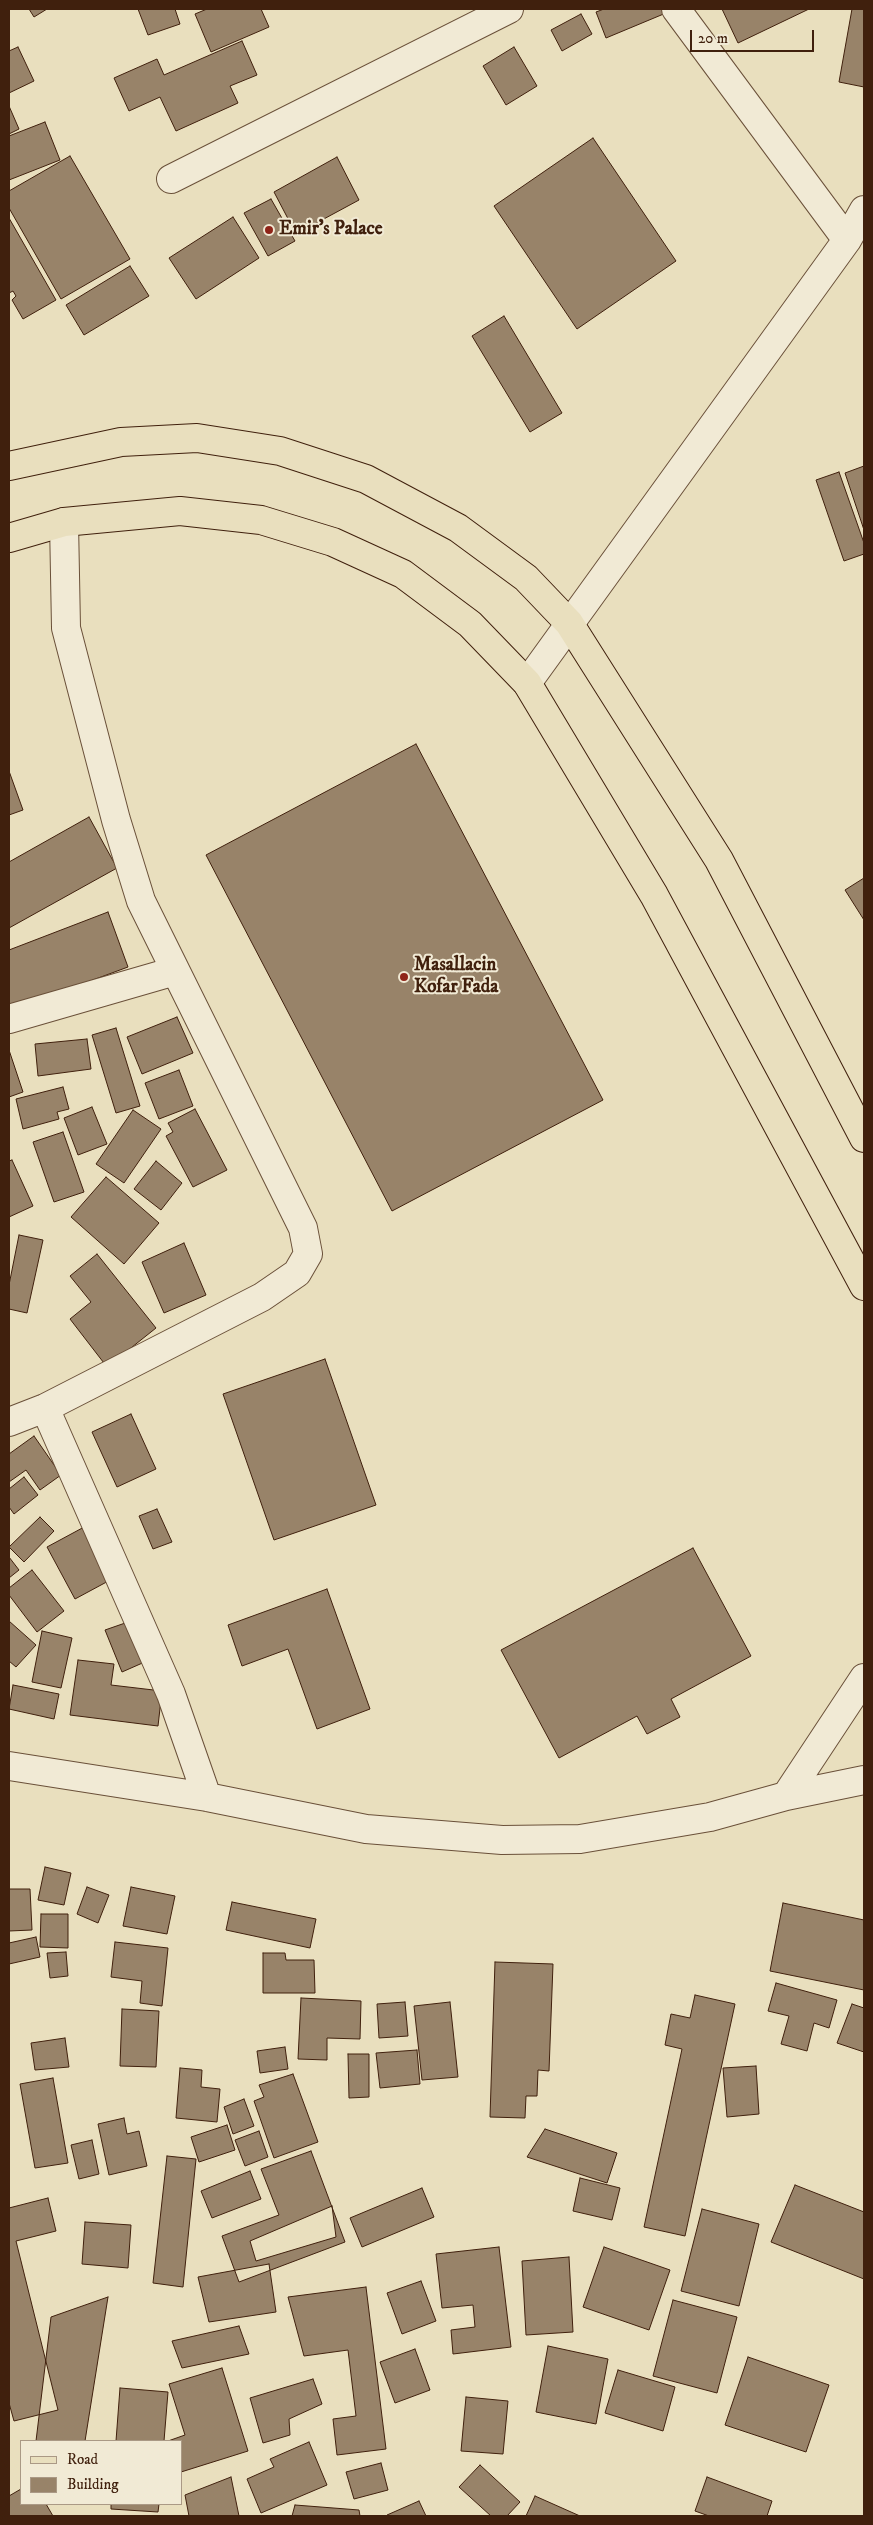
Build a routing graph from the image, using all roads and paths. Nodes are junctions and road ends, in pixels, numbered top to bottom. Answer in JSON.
{"nodes":[{"id":1,"x":509,"y":9,"type":"edge"},
{"id":2,"x":676,"y":9,"type":"edge"},
{"id":3,"x":170,"y":179,"type":"dead end"},
{"id":4,"x":864,"y":210,"type":"edge"},
{"id":5,"x":847,"y":240,"type":"junction"},
{"id":6,"x":9,"y":466,"type":"edge"},
{"id":7,"x":64,"y":522,"type":"junction"},
{"id":8,"x":9,"y":538,"type":"edge"},
{"id":9,"x":569,"y":623,"type":"junction"},
{"id":10,"x":527,"y":684,"type":"junction"},
{"id":11,"x":175,"y":971,"type":"junction"},
{"id":12,"x":9,"y":1019,"type":"edge"},
{"id":13,"x":864,"y":1138,"type":"edge"},
{"id":14,"x":864,"y":1286,"type":"edge"},
{"id":15,"x":45,"y":1408,"type":"junction"},
{"id":16,"x":9,"y":1422,"type":"edge"},
{"id":17,"x":864,"y":1678,"type":"edge"},
{"id":18,"x":9,"y":1766,"type":"edge"},
{"id":19,"x":864,"y":1780,"type":"edge"},
{"id":20,"x":786,"y":1796,"type":"junction"},
{"id":21,"x":207,"y":1797,"type":"junction"}],
"edges":[{"from":1,"to":3,"type":"street"},
{"from":2,"to":5,"type":"street"},
{"from":4,"to":5,"type":"street"},
{"from":5,"to":9,"type":"street"},
{"from":6,"to":9,"type":"main road"},
{"from":7,"to":8,"type":"main road"},
{"from":7,"to":10,"type":"main road"},
{"from":7,"to":11,"type":"street"},
{"from":9,"to":10,"type":"street"},
{"from":9,"to":13,"type":"main road"},
{"from":10,"to":14,"type":"main road"},
{"from":11,"to":12,"type":"street"},
{"from":11,"to":15,"type":"street"},
{"from":15,"to":16,"type":"street"},
{"from":15,"to":21,"type":"street"},
{"from":17,"to":20,"type":"street"},
{"from":18,"to":21,"type":"street"},
{"from":19,"to":20,"type":"street"},
{"from":20,"to":21,"type":"street"}]}
